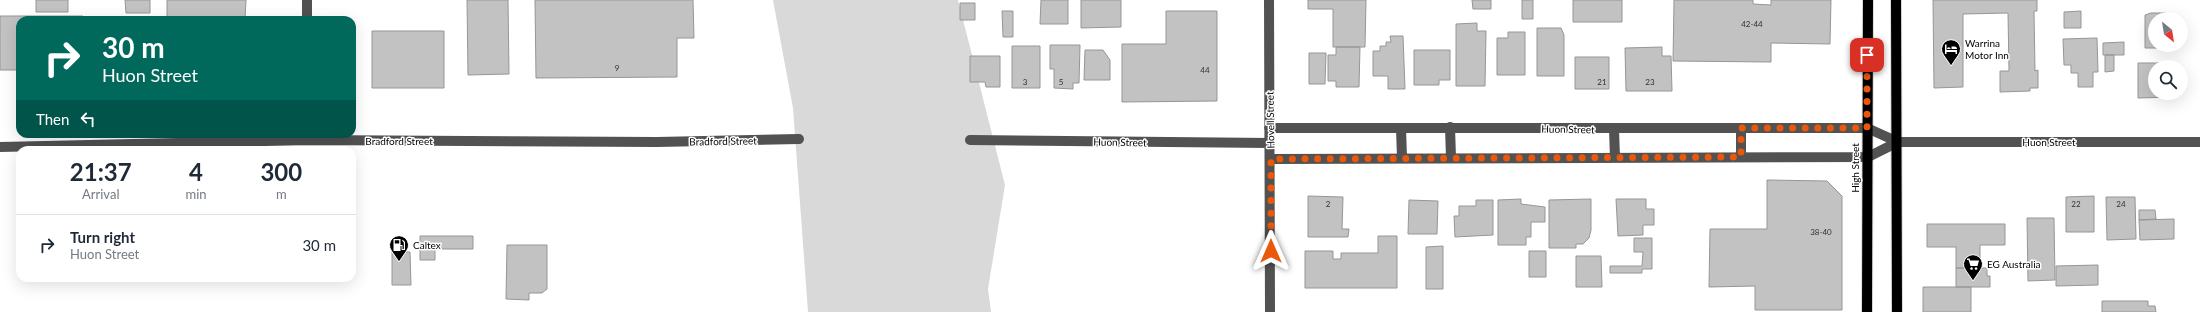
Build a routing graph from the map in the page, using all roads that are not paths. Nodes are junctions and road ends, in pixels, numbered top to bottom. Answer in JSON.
{"nodes":[{"id":1,"x":307,"y":0,"type":"edge"},
{"id":2,"x":1269,"y":0,"type":"edge"},
{"id":3,"x":1868,"y":0,"type":"edge"},
{"id":4,"x":1896,"y":0,"type":"edge"},
{"id":5,"x":307,"y":16,"type":"edge"},
{"id":6,"x":1450,"y":127,"type":"junction"},
{"id":7,"x":1269,"y":128,"type":"junction"},
{"id":8,"x":1401,"y":128,"type":"junction"},
{"id":9,"x":1741,"y":128,"type":"junction"},
{"id":10,"x":1867,"y":128,"type":"junction"},
{"id":11,"x":1614,"y":129,"type":"junction"},
{"id":12,"x":276,"y":138,"type":"edge"},
{"id":13,"x":356,"y":138,"type":"edge"},
{"id":14,"x":799,"y":139,"type":"dead end"},
{"id":15,"x":970,"y":140,"type":"dead end"},
{"id":16,"x":1898,"y":142,"type":"junction"},
{"id":17,"x":2200,"y":142,"type":"edge"},
{"id":18,"x":1270,"y":143,"type":"junction"},
{"id":19,"x":16,"y":146,"type":"edge"},
{"id":20,"x":31,"y":146,"type":"edge"},
{"id":21,"x":0,"y":147,"type":"edge"},
{"id":22,"x":1741,"y":157,"type":"junction"},
{"id":23,"x":1868,"y":157,"type":"junction"},
{"id":24,"x":1402,"y":158,"type":"junction"},
{"id":25,"x":1451,"y":158,"type":"junction"},
{"id":26,"x":1615,"y":158,"type":"junction"},
{"id":27,"x":1271,"y":159,"type":"junction"},
{"id":28,"x":1270,"y":312,"type":"edge"},
{"id":29,"x":1866,"y":312,"type":"edge"},
{"id":30,"x":1897,"y":312,"type":"edge"}],
"edges":[{"from":1,"to":5,"type":"street"},
{"from":2,"to":7,"type":"street","name":"Hovell Street"},
{"from":3,"to":10,"type":"main road","name":"High Street"},
{"from":4,"to":16,"type":"main road"},
{"from":6,"to":8,"type":"street","name":"Huon Street"},
{"from":6,"to":11,"type":"street","name":"Huon Street"},
{"from":6,"to":25,"type":"street"},
{"from":7,"to":8,"type":"street","name":"Huon Street"},
{"from":7,"to":18,"type":"street","name":"Hovell Street"},
{"from":8,"to":24,"type":"street"},
{"from":9,"to":10,"type":"street","name":"Huon Street"},
{"from":9,"to":11,"type":"street","name":"Huon Street"},
{"from":9,"to":22,"type":"street"},
{"from":10,"to":16,"type":"street"},
{"from":10,"to":23,"type":"main road","name":"High Street"},
{"from":11,"to":26,"type":"street"},
{"from":12,"to":20,"type":"street","name":"Bradford Street"},
{"from":13,"to":14,"type":"street","name":"Bradford Street"},
{"from":15,"to":18,"type":"street","name":"Huon Street"},
{"from":16,"to":17,"type":"street","name":"Huon Street"},
{"from":16,"to":23,"type":"street"},
{"from":16,"to":30,"type":"main road"},
{"from":18,"to":27,"type":"street","name":"Hovell Street"},
{"from":19,"to":21,"type":"street","name":"Bradford Street"},
{"from":22,"to":23,"type":"street"},
{"from":22,"to":26,"type":"street"},
{"from":23,"to":29,"type":"main road","name":"High Street"},
{"from":24,"to":25,"type":"street"},
{"from":24,"to":27,"type":"street"},
{"from":25,"to":26,"type":"street"},
{"from":27,"to":28,"type":"street","name":"Hovell Street"}]}
